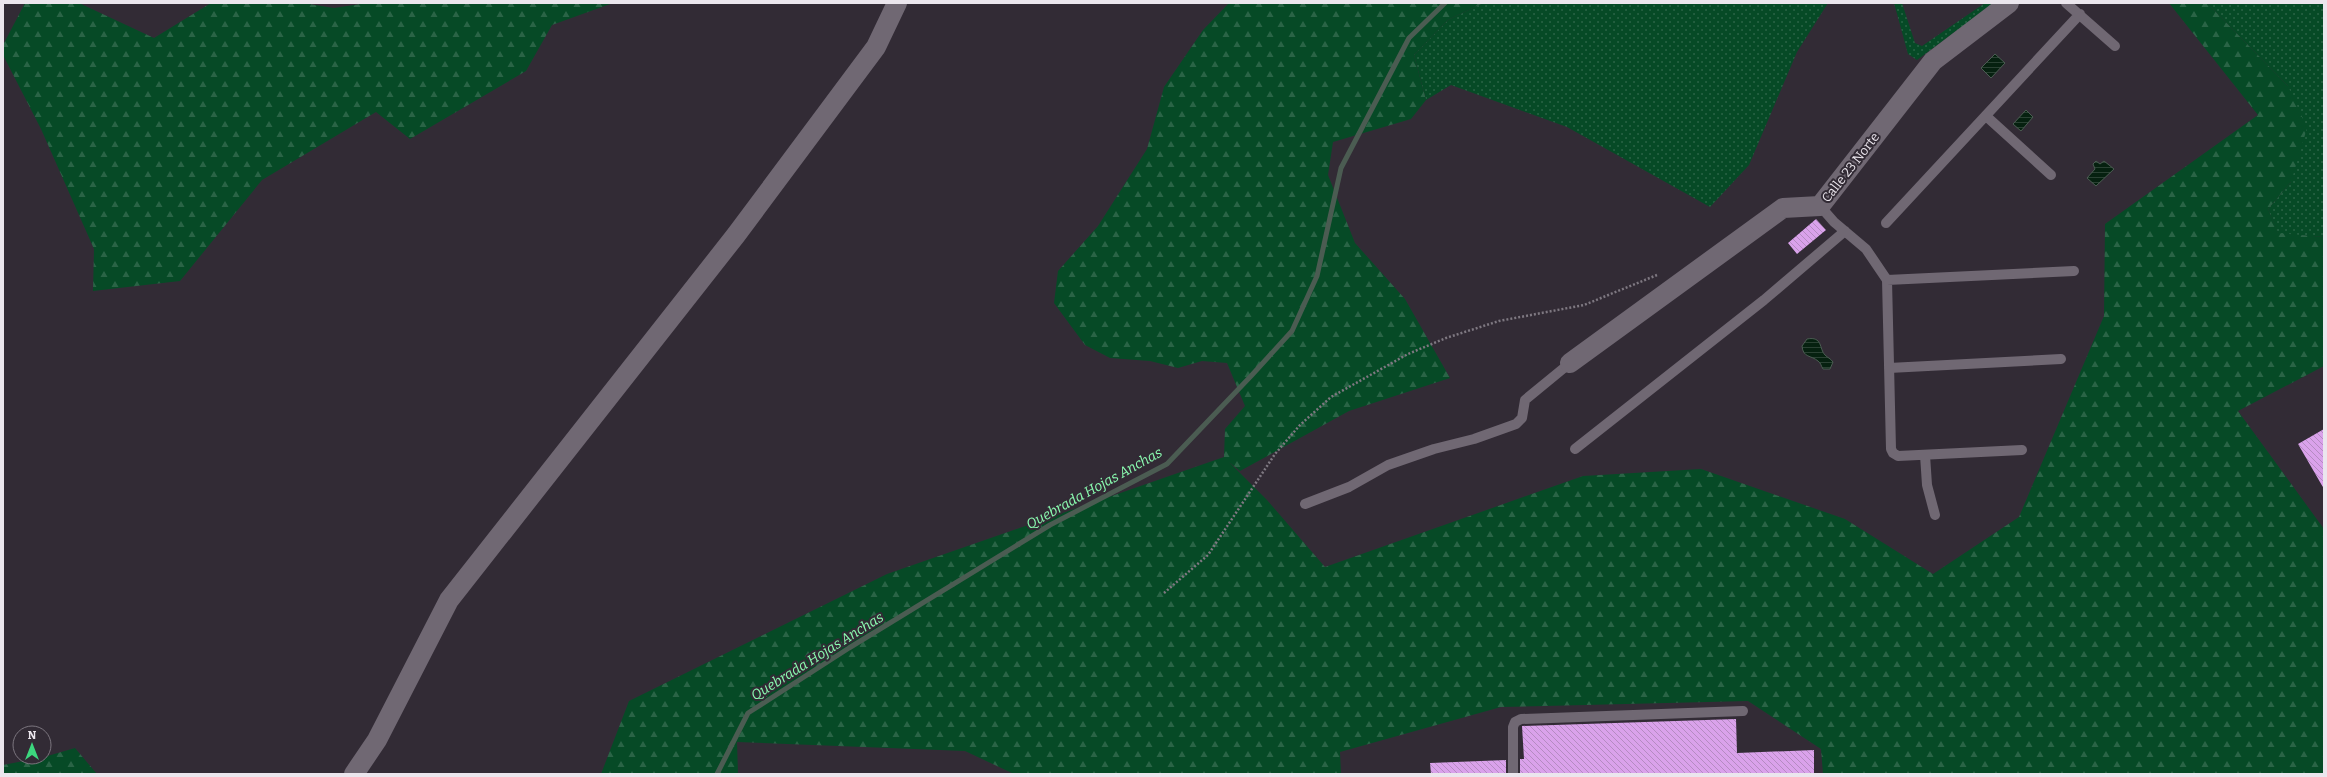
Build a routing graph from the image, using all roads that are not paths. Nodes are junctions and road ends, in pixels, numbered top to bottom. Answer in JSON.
{"nodes":[{"id":1,"x":897,"y":3,"type":"edge"},
{"id":2,"x":2009,"y":3,"type":"edge"},
{"id":3,"x":2066,"y":3,"type":"edge"},
{"id":4,"x":2080,"y":14,"type":"junction"},
{"id":5,"x":2115,"y":46,"type":"dead end"},
{"id":6,"x":1986,"y":116,"type":"junction"},
{"id":7,"x":2051,"y":175,"type":"dead end"},
{"id":8,"x":1820,"y":206,"type":"junction"},
{"id":9,"x":1886,"y":223,"type":"dead end"},
{"id":10,"x":1845,"y":231,"type":"junction"},
{"id":11,"x":2074,"y":271,"type":"dead end"},
{"id":12,"x":1888,"y":280,"type":"junction"},
{"id":13,"x":2061,"y":359,"type":"dead end"},
{"id":14,"x":1570,"y":363,"type":"joint"},
{"id":15,"x":1889,"y":368,"type":"junction"},
{"id":16,"x":1575,"y":449,"type":"dead end"},
{"id":17,"x":2022,"y":450,"type":"dead end"},
{"id":18,"x":1925,"y":455,"type":"junction"},
{"id":19,"x":1305,"y":504,"type":"dead end"},
{"id":20,"x":1935,"y":515,"type":"dead end"},
{"id":21,"x":1743,"y":711,"type":"dead end"},
{"id":22,"x":354,"y":774,"type":"edge"},
{"id":23,"x":1513,"y":774,"type":"edge"}],
"edges":[{"from":1,"to":22,"type":"street"},
{"from":2,"to":8,"type":"street","name":"Calle 23 Norte"},
{"from":3,"to":4,"type":"lane"},
{"from":4,"to":5,"type":"lane"},
{"from":4,"to":6,"type":"lane"},
{"from":6,"to":7,"type":"lane"},
{"from":6,"to":9,"type":"lane"},
{"from":8,"to":10,"type":"lane"},
{"from":8,"to":14,"type":"street","name":"Calle 23 Norte"},
{"from":10,"to":12,"type":"lane"},
{"from":10,"to":16,"type":"lane"},
{"from":11,"to":12,"type":"lane"},
{"from":12,"to":15,"type":"lane"},
{"from":13,"to":15,"type":"lane"},
{"from":14,"to":19,"type":"lane"},
{"from":15,"to":18,"type":"lane"},
{"from":17,"to":18,"type":"lane"},
{"from":18,"to":20,"type":"lane"},
{"from":21,"to":23,"type":"lane"}]}
